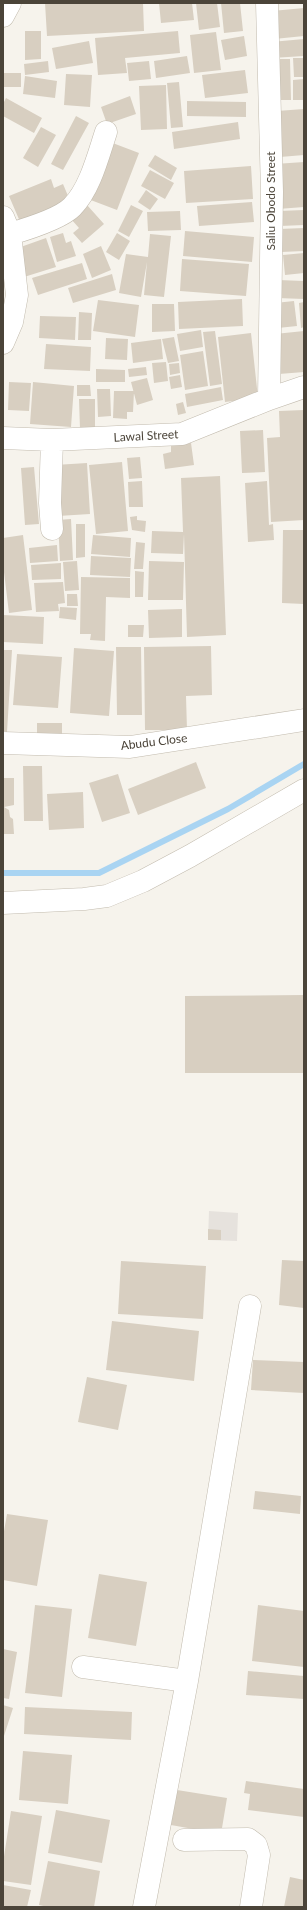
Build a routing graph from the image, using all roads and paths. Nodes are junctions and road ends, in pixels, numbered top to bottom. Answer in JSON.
{"nodes":[{"id":1,"x":10,"y":3,"type":"edge"},
{"id":2,"x":267,"y":3,"type":"edge"},
{"id":3,"x":3,"y":16,"type":"edge"},
{"id":4,"x":106,"y":132,"type":"dead end"},
{"id":5,"x":7,"y":226,"type":"edge"},
{"id":6,"x":3,"y":343,"type":"edge"},
{"id":7,"x":304,"y":387,"type":"edge"},
{"id":8,"x":269,"y":399,"type":"junction"},
{"id":9,"x":3,"y":438,"type":"edge"},
{"id":10,"x":52,"y":440,"type":"junction"},
{"id":11,"x":52,"y":529,"type":"dead end"},
{"id":12,"x":304,"y":720,"type":"edge"},
{"id":13,"x":3,"y":743,"type":"edge"},
{"id":14,"x":304,"y":790,"type":"edge"},
{"id":15,"x":3,"y":903,"type":"edge"},
{"id":16,"x":250,"y":1306,"type":"dead end"},
{"id":17,"x":83,"y":1667,"type":"dead end"},
{"id":18,"x":187,"y":1680,"type":"junction"},
{"id":19,"x":184,"y":1840,"type":"dead end"},
{"id":20,"x":144,"y":1907,"type":"edge"},
{"id":21,"x":251,"y":1907,"type":"edge"}],
"edges":[{"from":1,"to":3,"type":"street"},
{"from":2,"to":8,"type":"street","name":"Saliu Obodo Street"},
{"from":4,"to":5,"type":"street"},
{"from":5,"to":6,"type":"street"},
{"from":7,"to":8,"type":"street","name":"Lawal Street"},
{"from":8,"to":10,"type":"street","name":"Lawal Street"},
{"from":9,"to":10,"type":"street","name":"Lawal Street"},
{"from":10,"to":11,"type":"street"},
{"from":12,"to":13,"type":"street","name":"Abudu Close"},
{"from":14,"to":15,"type":"street"},
{"from":16,"to":18,"type":"street"},
{"from":17,"to":18,"type":"street"},
{"from":18,"to":20,"type":"street"},
{"from":19,"to":21,"type":"street"}]}
